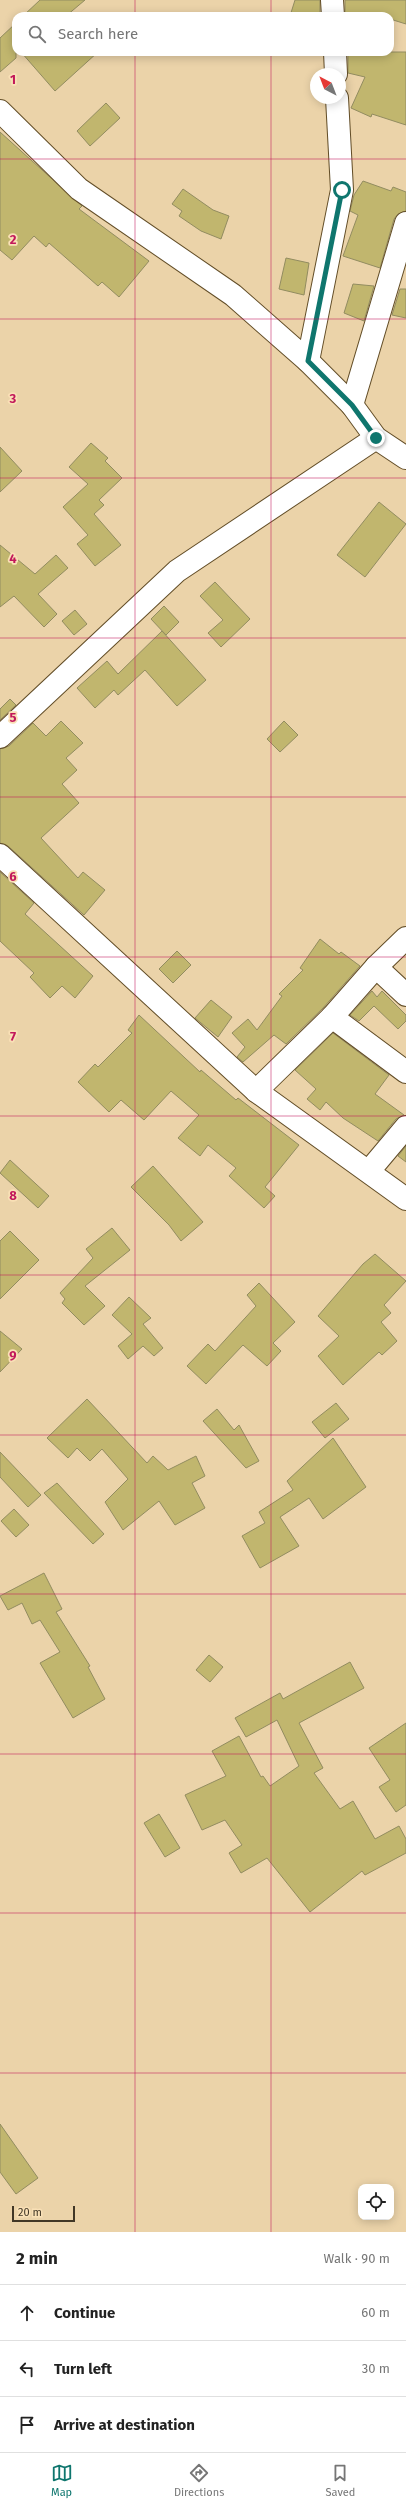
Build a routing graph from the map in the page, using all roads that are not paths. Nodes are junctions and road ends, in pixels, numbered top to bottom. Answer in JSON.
{"nodes":[{"id":1,"x":332,"y":0,"type":"edge"},
{"id":2,"x":333,"y":12,"type":"edge"},
{"id":3,"x":335,"y":56,"type":"edge"},
{"id":4,"x":336,"y":68,"type":"edge"},
{"id":5,"x":337,"y":104,"type":"edge"},
{"id":6,"x":0,"y":112,"type":"edge"},
{"id":7,"x":406,"y":223,"type":"edge"},
{"id":8,"x":308,"y":361,"type":"junction"},
{"id":9,"x":352,"y":405,"type":"junction"},
{"id":10,"x":376,"y":438,"type":"junction"},
{"id":11,"x":406,"y":458,"type":"edge"},
{"id":12,"x":0,"y":737,"type":"edge"},
{"id":13,"x":0,"y":855,"type":"edge"},
{"id":14,"x":406,"y":938,"type":"edge"},
{"id":15,"x":376,"y":967,"type":"junction"},
{"id":16,"x":406,"y":995,"type":"edge"},
{"id":17,"x":332,"y":1017,"type":"junction"},
{"id":18,"x":406,"y":1072,"type":"edge"},
{"id":19,"x":256,"y":1091,"type":"junction"},
{"id":20,"x":406,"y":1127,"type":"edge"},
{"id":21,"x":369,"y":1171,"type":"junction"},
{"id":22,"x":406,"y":1199,"type":"edge"}],
"edges":[{"from":1,"to":2,"type":"street"},
{"from":3,"to":4,"type":"street"},
{"from":5,"to":8,"type":"street"},
{"from":6,"to":8,"type":"street"},
{"from":7,"to":9,"type":"street"},
{"from":8,"to":9,"type":"street"},
{"from":9,"to":10,"type":"street"},
{"from":10,"to":11,"type":"street"},
{"from":10,"to":12,"type":"street"},
{"from":13,"to":19,"type":"street"},
{"from":14,"to":15,"type":"street"},
{"from":15,"to":16,"type":"street"},
{"from":15,"to":17,"type":"street"},
{"from":17,"to":18,"type":"street"},
{"from":17,"to":19,"type":"street"},
{"from":19,"to":21,"type":"street"},
{"from":20,"to":21,"type":"street"},
{"from":21,"to":22,"type":"street"}]}
